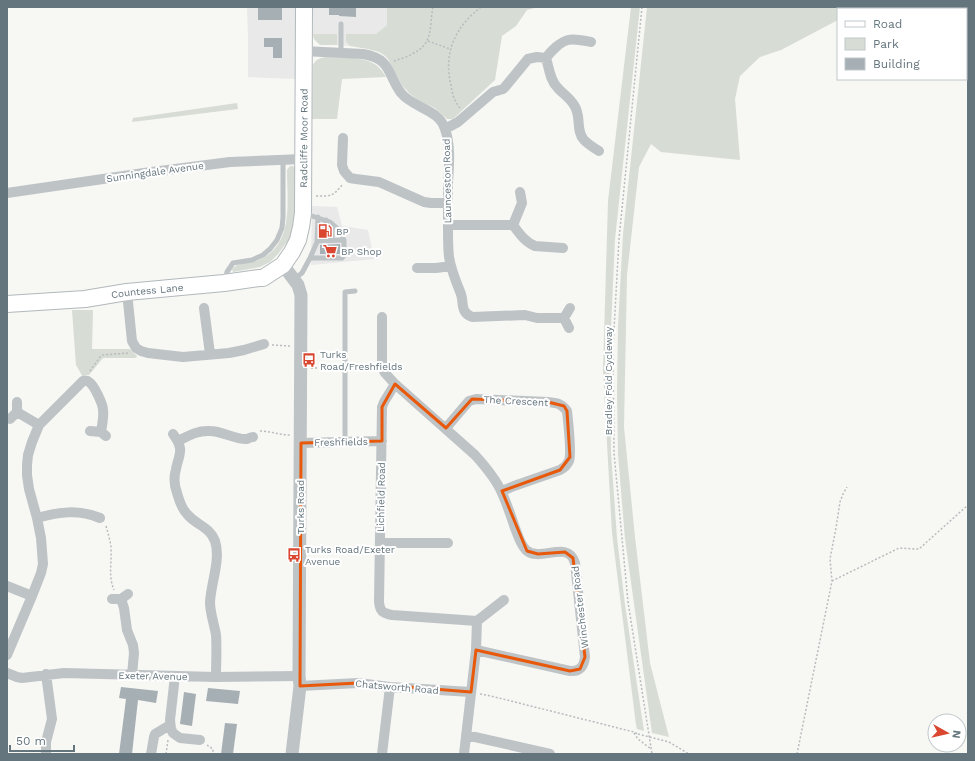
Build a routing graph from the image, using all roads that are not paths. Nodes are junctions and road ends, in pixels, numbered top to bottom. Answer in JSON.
{"nodes":[{"id":1,"x":304,"y":7,"type":"edge"},
{"id":2,"x":341,"y":24,"type":"dead end"},
{"id":3,"x":587,"y":44,"type":"dead end"},
{"id":4,"x":303,"y":51,"type":"junction"},
{"id":5,"x":341,"y":52,"type":"junction"},
{"id":6,"x":546,"y":58,"type":"junction"},
{"id":7,"x":445,"y":129,"type":"junction"},
{"id":8,"x":343,"y":138,"type":"dead end"},
{"id":9,"x":598,"y":151,"type":"dead end"},
{"id":10,"x":284,"y":159,"type":"junction"},
{"id":11,"x":303,"y":159,"type":"junction"},
{"id":12,"x":519,"y":190,"type":"dead end"},
{"id":13,"x":7,"y":193,"type":"edge"},
{"id":14,"x":448,"y":203,"type":"junction"},
{"id":15,"x":310,"y":215,"type":"junction"},
{"id":16,"x":326,"y":220,"type":"junction"},
{"id":17,"x":332,"y":224,"type":"junction"},
{"id":18,"x":448,"y":225,"type":"junction"},
{"id":19,"x":514,"y":225,"type":"junction"},
{"id":20,"x":326,"y":240,"type":"junction"},
{"id":21,"x":332,"y":240,"type":"junction"},
{"id":22,"x":344,"y":240,"type":"junction"},
{"id":23,"x":318,"y":241,"type":"junction"},
{"id":24,"x":562,"y":248,"type":"dead end"},
{"id":25,"x":310,"y":258,"type":"junction"},
{"id":26,"x":283,"y":265,"type":"junction"},
{"id":27,"x":451,"y":266,"type":"junction"},
{"id":28,"x":416,"y":267,"type":"dead end"},
{"id":29,"x":294,"y":279,"type":"junction"},
{"id":30,"x":224,"y":283,"type":"junction"},
{"id":31,"x":355,"y":291,"type":"dead end"},
{"id":32,"x":127,"y":292,"type":"junction"},
{"id":33,"x":7,"y":304,"type":"edge"},
{"id":34,"x":204,"y":308,"type":"dead end"},
{"id":35,"x":570,"y":308,"type":"dead end"},
{"id":36,"x":382,"y":317,"type":"dead end"},
{"id":37,"x":564,"y":318,"type":"junction"},
{"id":38,"x":569,"y":328,"type":"dead end"},
{"id":39,"x":264,"y":344,"type":"road end"},
{"id":40,"x":210,"y":354,"type":"junction"},
{"id":41,"x":395,"y":384,"type":"junction"},
{"id":42,"x":14,"y":411,"type":"dead end"},
{"id":43,"x":39,"y":425,"type":"junction"},
{"id":44,"x":446,"y":428,"type":"junction"},
{"id":45,"x":90,"y":431,"type":"dead end"},
{"id":46,"x":301,"y":439,"type":"junction"},
{"id":47,"x":249,"y":441,"type":"road end"},
{"id":48,"x":382,"y":441,"type":"junction"},
{"id":49,"x":345,"y":442,"type":"junction"},
{"id":50,"x":502,"y":491,"type":"junction"},
{"id":51,"x":37,"y":518,"type":"junction"},
{"id":52,"x":101,"y":518,"type":"road end"},
{"id":53,"x":448,"y":542,"type":"dead end"},
{"id":54,"x":380,"y":543,"type":"junction"},
{"id":55,"x":7,"y":586,"type":"edge"},
{"id":56,"x":32,"y":596,"type":"junction"},
{"id":57,"x":120,"y":598,"type":"road end"},
{"id":58,"x":504,"y":600,"type":"dead end"},
{"id":59,"x":477,"y":621,"type":"junction"},
{"id":60,"x":476,"y":650,"type":"junction"},
{"id":61,"x":7,"y":655,"type":"edge"},
{"id":62,"x":7,"y":673,"type":"edge"},
{"id":63,"x":46,"y":674,"type":"junction"},
{"id":64,"x":132,"y":676,"type":"junction"},
{"id":65,"x":175,"y":676,"type":"junction"},
{"id":66,"x":216,"y":677,"type":"junction"},
{"id":67,"x":300,"y":681,"type":"junction"},
{"id":68,"x":390,"y":687,"type":"junction"},
{"id":69,"x":471,"y":692,"type":"junction"},
{"id":70,"x":171,"y":728,"type":"junction"},
{"id":71,"x":466,"y":735,"type":"junction"},
{"id":72,"x":200,"y":740,"type":"road end"},
{"id":73,"x":46,"y":754,"type":"edge"},
{"id":74,"x":151,"y":754,"type":"edge"},
{"id":75,"x":292,"y":754,"type":"edge"},
{"id":76,"x":382,"y":754,"type":"edge"},
{"id":77,"x":464,"y":754,"type":"edge"},
{"id":78,"x":550,"y":754,"type":"edge"}],
"edges":[{"from":1,"to":4,"type":"main road","name":"Radcliffe Moor Road"},
{"from":2,"to":5,"type":"lane"},
{"from":3,"to":6,"type":"street"},
{"from":4,"to":5,"type":"street","name":"Launceston Road"},
{"from":4,"to":11,"type":"main road","name":"Radcliffe Moor Road"},
{"from":5,"to":7,"type":"street","name":"Launceston Road"},
{"from":6,"to":7,"type":"street"},
{"from":6,"to":9,"type":"street"},
{"from":7,"to":14,"type":"street","name":"Launceston Road"},
{"from":8,"to":14,"type":"street"},
{"from":10,"to":11,"type":"street","name":"Sunningdale Avenue"},
{"from":10,"to":13,"type":"street","name":"Sunningdale Avenue"},
{"from":10,"to":30,"type":"lane"},
{"from":11,"to":15,"type":"main road","name":"Radcliffe Moor Road"},
{"from":12,"to":19,"type":"street"},
{"from":14,"to":18,"type":"street","name":"Launceston Road"},
{"from":15,"to":16,"type":"lane"},
{"from":15,"to":23,"type":"lane"},
{"from":15,"to":26,"type":"main road","name":"Radcliffe Moor Road"},
{"from":16,"to":17,"type":"lane"},
{"from":16,"to":20,"type":"lane"},
{"from":17,"to":21,"type":"lane"},
{"from":17,"to":22,"type":"lane"},
{"from":18,"to":19,"type":"street"},
{"from":18,"to":27,"type":"street","name":"Launceston Road"},
{"from":19,"to":24,"type":"street"},
{"from":20,"to":21,"type":"lane"},
{"from":20,"to":23,"type":"lane"},
{"from":21,"to":22,"type":"lane"},
{"from":22,"to":25,"type":"lane"},
{"from":23,"to":25,"type":"lane"},
{"from":25,"to":29,"type":"lane"},
{"from":26,"to":29,"type":"street","name":"Turks Road"},
{"from":26,"to":30,"type":"main road","name":"Countess Lane"},
{"from":27,"to":28,"type":"street"},
{"from":27,"to":37,"type":"street","name":"Launceston Road"},
{"from":29,"to":46,"type":"street","name":"Turks Road"},
{"from":30,"to":32,"type":"main road","name":"Countess Lane"},
{"from":31,"to":49,"type":"lane"},
{"from":32,"to":33,"type":"main road","name":"Countess Lane"},
{"from":32,"to":40,"type":"street"},
{"from":34,"to":40,"type":"street"},
{"from":35,"to":37,"type":"street"},
{"from":36,"to":41,"type":"street","name":"Winchester Road"},
{"from":37,"to":38,"type":"street"},
{"from":39,"to":40,"type":"street"},
{"from":41,"to":44,"type":"street","name":"Winchester Road"},
{"from":41,"to":48,"type":"street","name":"Lichfield Road"},
{"from":42,"to":43,"type":"street"},
{"from":43,"to":45,"type":"street"},
{"from":43,"to":51,"type":"street"},
{"from":44,"to":50,"type":"street","name":"Winchester Road"},
{"from":44,"to":50,"type":"street","name":"The Crescent"},
{"from":46,"to":49,"type":"street","name":"Freshfields"},
{"from":46,"to":67,"type":"street","name":"Turks Road"},
{"from":47,"to":66,"type":"street"},
{"from":48,"to":49,"type":"street","name":"Freshfields"},
{"from":48,"to":54,"type":"street","name":"Lichfield Road"},
{"from":50,"to":60,"type":"street","name":"Winchester Road"},
{"from":51,"to":52,"type":"street"},
{"from":51,"to":56,"type":"street"},
{"from":53,"to":54,"type":"street"},
{"from":54,"to":59,"type":"street","name":"Lichfield Road"},
{"from":55,"to":56,"type":"street"},
{"from":56,"to":61,"type":"street"},
{"from":57,"to":64,"type":"street"},
{"from":58,"to":59,"type":"street"},
{"from":59,"to":60,"type":"street"},
{"from":60,"to":69,"type":"street"},
{"from":62,"to":63,"type":"street","name":"Exeter Avenue"},
{"from":63,"to":64,"type":"street","name":"Exeter Avenue"},
{"from":63,"to":73,"type":"street"},
{"from":64,"to":65,"type":"street","name":"Exeter Avenue"},
{"from":65,"to":66,"type":"street","name":"Exeter Avenue"},
{"from":65,"to":70,"type":"street"},
{"from":66,"to":67,"type":"street","name":"Exeter Avenue"},
{"from":67,"to":68,"type":"street","name":"Chatsworth Road"},
{"from":67,"to":75,"type":"street","name":"Turks Road"},
{"from":68,"to":69,"type":"street","name":"Chatsworth Road"},
{"from":68,"to":76,"type":"street"},
{"from":69,"to":71,"type":"street"},
{"from":70,"to":72,"type":"street"},
{"from":70,"to":74,"type":"street"},
{"from":71,"to":77,"type":"street"},
{"from":71,"to":78,"type":"street"}]}
